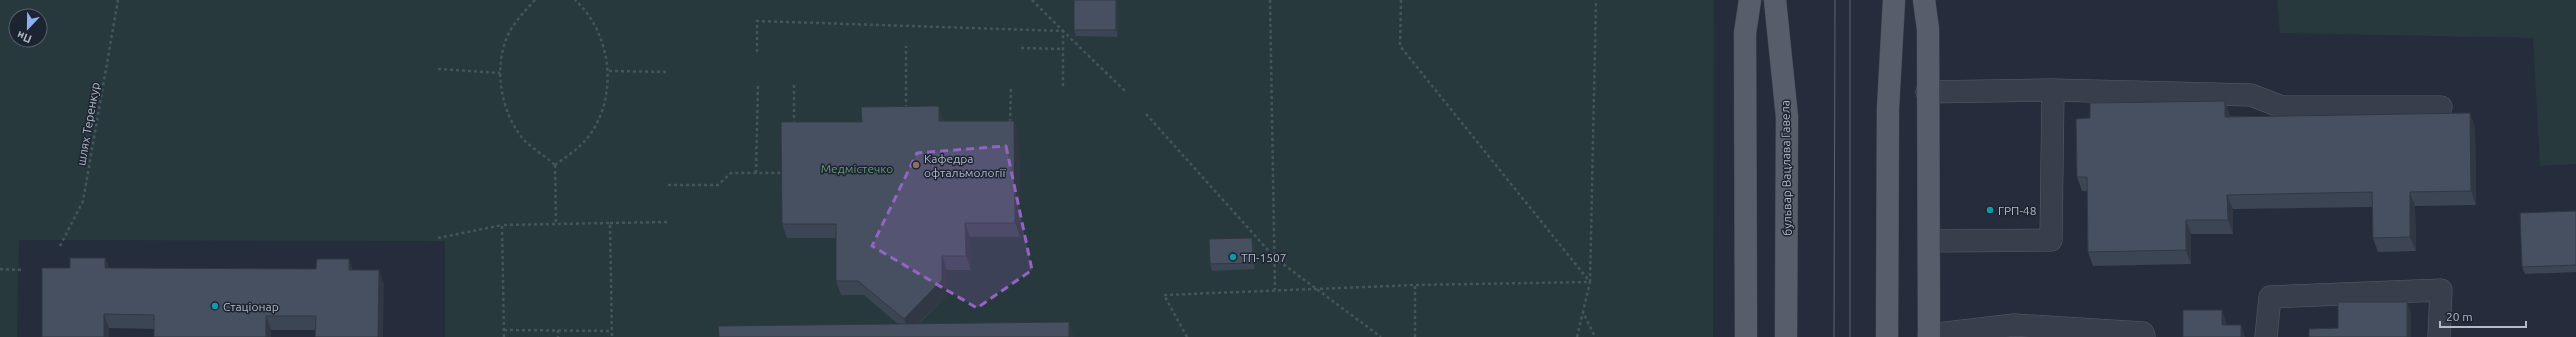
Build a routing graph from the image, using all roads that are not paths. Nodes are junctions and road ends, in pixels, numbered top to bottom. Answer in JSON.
{"nodes":[{"id":1,"x":1750,"y":0,"type":"edge"},
{"id":2,"x":1775,"y":0,"type":"edge"},
{"id":3,"x":1894,"y":0,"type":"edge"},
{"id":4,"x":1924,"y":0,"type":"edge"},
{"id":5,"x":2053,"y":90,"type":"junction"},
{"id":6,"x":1927,"y":92,"type":"junction"},
{"id":7,"x":2441,"y":107,"type":"dead end"},
{"id":8,"x":1928,"y":242,"type":"junction"},
{"id":9,"x":1929,"y":336,"type":"edge"},
{"id":10,"x":1746,"y":337,"type":"edge"},
{"id":11,"x":1786,"y":337,"type":"edge"},
{"id":12,"x":1887,"y":337,"type":"edge"},
{"id":13,"x":2144,"y":337,"type":"edge"},
{"id":14,"x":2266,"y":337,"type":"edge"},
{"id":15,"x":2439,"y":337,"type":"edge"}],
"edges":[{"from":1,"to":10,"type":"main road"},
{"from":2,"to":11,"type":"main road","name":"бульвар Вацлава Гавела"},
{"from":3,"to":12,"type":"main road"},
{"from":4,"to":6,"type":"main road"},
{"from":5,"to":6,"type":"lane"},
{"from":5,"to":7,"type":"lane"},
{"from":5,"to":8,"type":"lane"},
{"from":6,"to":8,"type":"main road"},
{"from":8,"to":9,"type":"main road"},
{"from":9,"to":13,"type":"lane"},
{"from":14,"to":15,"type":"lane"}]}
